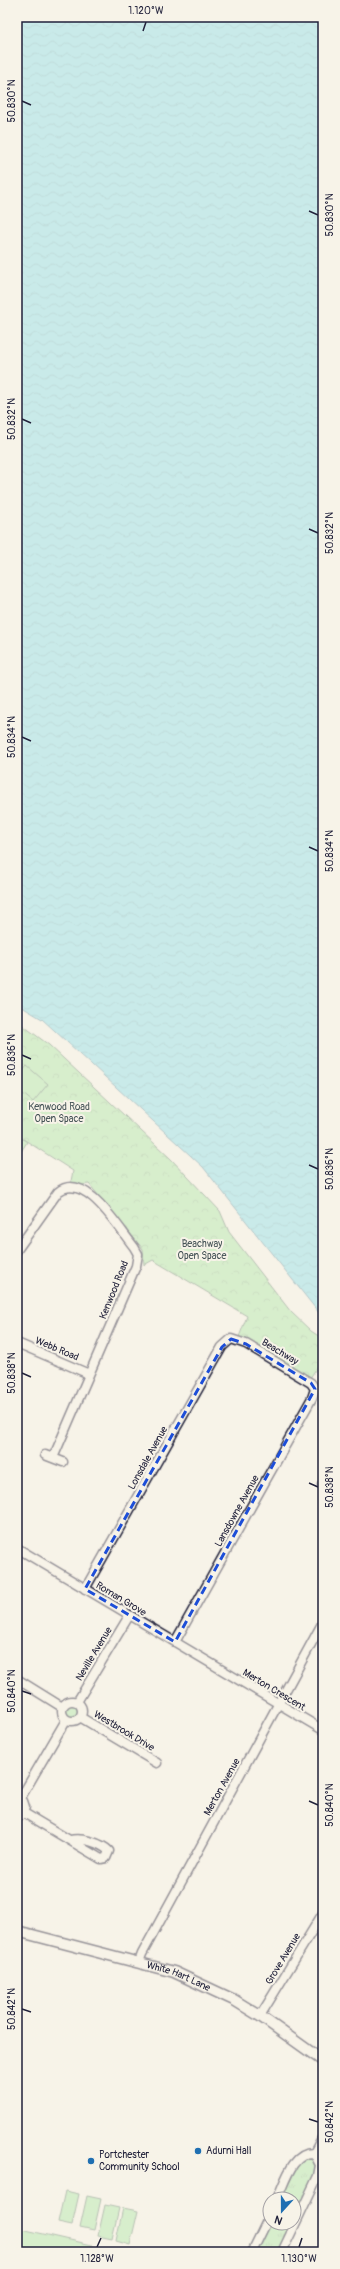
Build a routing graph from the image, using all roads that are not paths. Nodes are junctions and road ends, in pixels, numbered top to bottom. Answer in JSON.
{"nodes":[{"id":1,"x":17,"y":1250,"type":"edge"},
{"id":2,"x":231,"y":1338,"type":"joint"},
{"id":3,"x":17,"y":1342,"type":"edge"},
{"id":4,"x":89,"y":1374,"type":"junction"},
{"id":5,"x":315,"y":1389,"type":"joint"},
{"id":6,"x":45,"y":1455,"type":"dead end"},
{"id":7,"x":53,"y":1458,"type":"junction"},
{"id":8,"x":63,"y":1462,"type":"dead end"},
{"id":9,"x":17,"y":1548,"type":"edge"},
{"id":10,"x":85,"y":1589,"type":"junction"},
{"id":11,"x":129,"y":1616,"type":"junction"},
{"id":12,"x":323,"y":1622,"type":"edge"},
{"id":13,"x":175,"y":1642,"type":"junction"},
{"id":14,"x":214,"y":1666,"type":"joint"},
{"id":15,"x":17,"y":1679,"type":"edge"},
{"id":16,"x":77,"y":1702,"type":"junction"},
{"id":17,"x":278,"y":1704,"type":"junction"},
{"id":18,"x":62,"y":1707,"type":"junction"},
{"id":19,"x":80,"y":1717,"type":"junction"},
{"id":20,"x":66,"y":1720,"type":"junction"},
{"id":21,"x":323,"y":1730,"type":"edge"},
{"id":22,"x":157,"y":1763,"type":"dead end"},
{"id":23,"x":18,"y":1798,"type":"edge"},
{"id":24,"x":20,"y":1816,"type":"edge"},
{"id":25,"x":70,"y":1840,"type":"dead end"},
{"id":26,"x":323,"y":1913,"type":"edge"},
{"id":27,"x":17,"y":1931,"type":"edge"},
{"id":28,"x":139,"y":1962,"type":"junction"},
{"id":29,"x":260,"y":2016,"type":"junction"},
{"id":30,"x":323,"y":2061,"type":"edge"},
{"id":31,"x":323,"y":2136,"type":"edge"},
{"id":32,"x":314,"y":2153,"type":"junction"},
{"id":33,"x":282,"y":2191,"type":"edge"},
{"id":34,"x":262,"y":2231,"type":"edge"},
{"id":35,"x":252,"y":2252,"type":"edge"},
{"id":36,"x":282,"y":2252,"type":"edge"}],
"edges":[{"from":1,"to":4,"type":"street","name":"Kenwood Road"},
{"from":2,"to":5,"type":"street","name":"Beachway"},
{"from":2,"to":10,"type":"street","name":"Lonsdale Avenue"},
{"from":3,"to":4,"type":"street","name":"Webb Road"},
{"from":4,"to":7,"type":"street","name":"Kenwood Road"},
{"from":5,"to":13,"type":"street","name":"Lansdowne Avenue"},
{"from":6,"to":7,"type":"street"},
{"from":7,"to":8,"type":"street"},
{"from":9,"to":10,"type":"street","name":"Roman Grove"},
{"from":10,"to":11,"type":"street","name":"Roman Grove"},
{"from":11,"to":13,"type":"street","name":"Roman Grove"},
{"from":11,"to":16,"type":"street","name":"Neville Avenue"},
{"from":12,"to":17,"type":"street","name":"Merton Avenue"},
{"from":13,"to":14,"type":"street","name":"Roman Grove"},
{"from":14,"to":17,"type":"street","name":"Merton Crescent"},
{"from":15,"to":18,"type":"street"},
{"from":16,"to":18,"type":"street"},
{"from":16,"to":19,"type":"street"},
{"from":17,"to":21,"type":"street","name":"Merton Crescent"},
{"from":17,"to":28,"type":"street","name":"Merton Avenue"},
{"from":18,"to":20,"type":"street"},
{"from":19,"to":20,"type":"street"},
{"from":19,"to":22,"type":"street","name":"Westbrook Drive"},
{"from":20,"to":23,"type":"street"},
{"from":23,"to":24,"type":"street"},
{"from":24,"to":25,"type":"street"},
{"from":26,"to":29,"type":"street","name":"Grove Avenue"},
{"from":27,"to":28,"type":"street","name":"White Hart Lane"},
{"from":28,"to":29,"type":"street","name":"White Hart Lane"},
{"from":29,"to":30,"type":"street","name":"White Hart Lane"},
{"from":31,"to":32,"type":"street"},
{"from":32,"to":33,"type":"street"},
{"from":32,"to":36,"type":"street"},
{"from":34,"to":35,"type":"street"}]}
